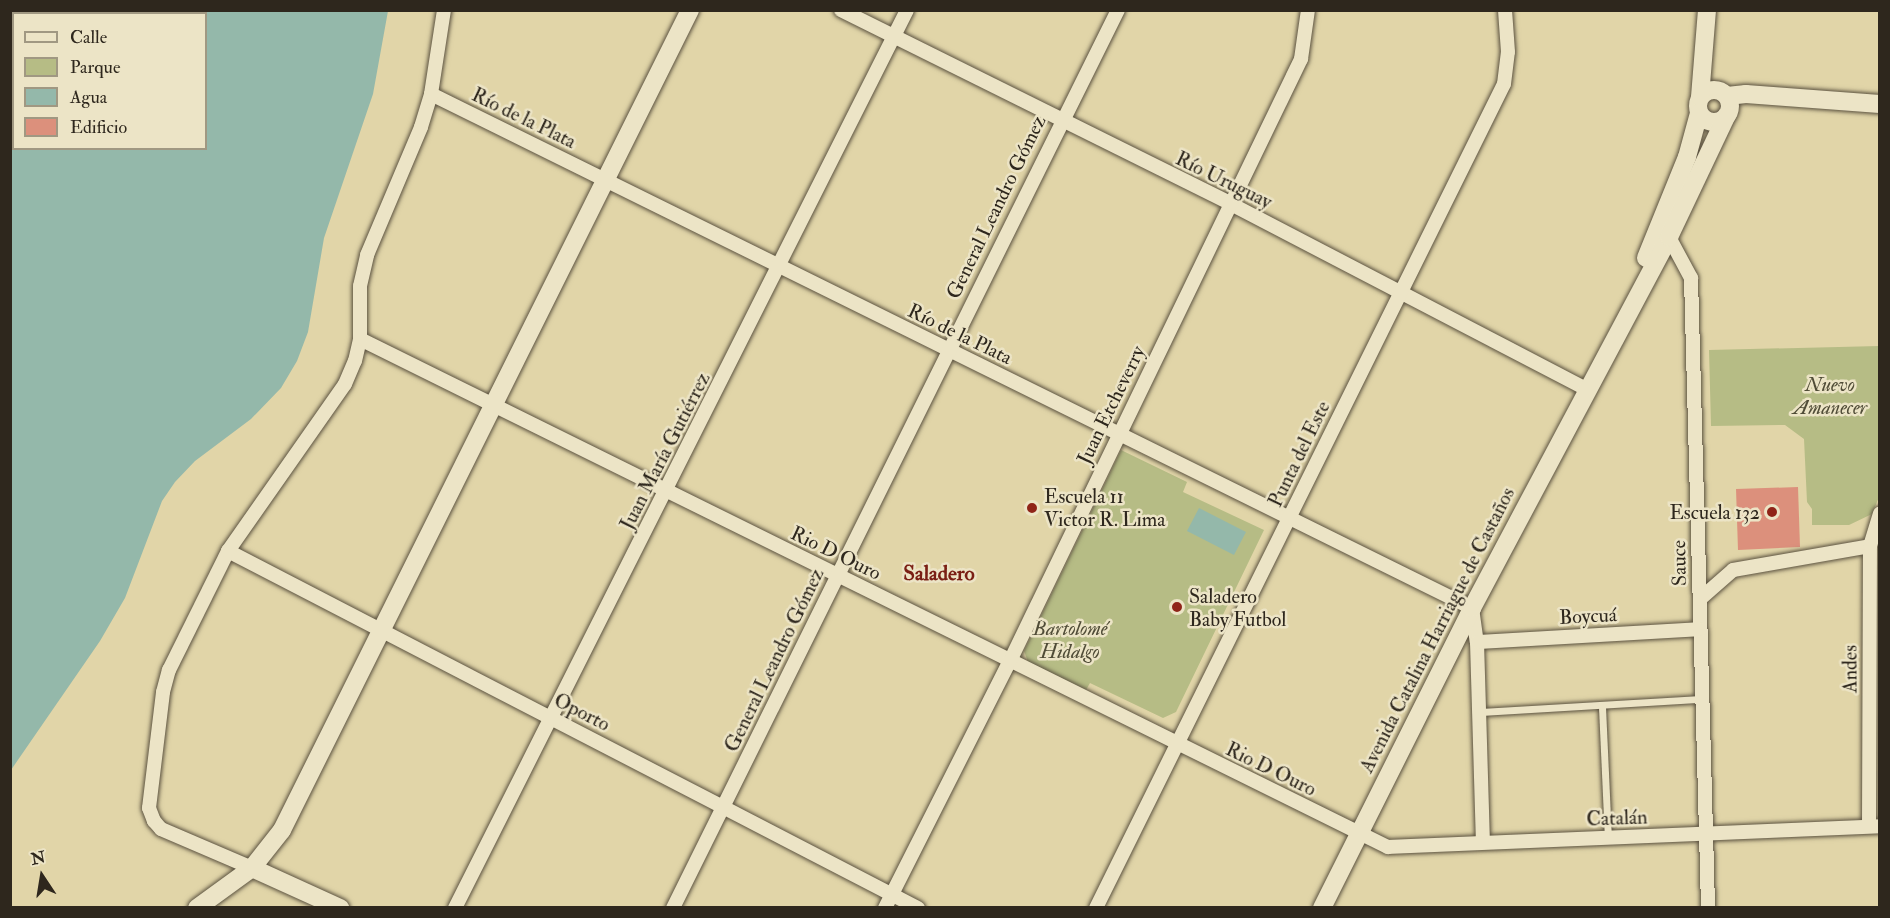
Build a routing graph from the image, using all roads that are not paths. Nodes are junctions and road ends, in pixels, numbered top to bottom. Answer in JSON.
{"nodes":[{"id":1,"x":444,"y":10,"type":"edge"},
{"id":2,"x":690,"y":10,"type":"edge"},
{"id":3,"x":841,"y":10,"type":"edge"},
{"id":4,"x":907,"y":10,"type":"edge"},
{"id":5,"x":1118,"y":10,"type":"edge"},
{"id":6,"x":1308,"y":10,"type":"edge"},
{"id":7,"x":1505,"y":10,"type":"edge"},
{"id":8,"x":1707,"y":10,"type":"edge"},
{"id":9,"x":893,"y":36,"type":"junction"},
{"id":10,"x":1704,"y":61,"type":"junction"},
{"id":11,"x":431,"y":94,"type":"junction"},
{"id":12,"x":1726,"y":103,"type":"junction"},
{"id":13,"x":1880,"y":104,"type":"edge"},
{"id":14,"x":1700,"y":105,"type":"junction"},
{"id":15,"x":1060,"y":121,"type":"junction"},
{"id":16,"x":606,"y":180,"type":"junction"},
{"id":17,"x":1229,"y":203,"type":"junction"},
{"id":18,"x":1663,"y":235,"type":"junction"},
{"id":19,"x":779,"y":266,"type":"junction"},
{"id":20,"x":1402,"y":292,"type":"junction"},
{"id":21,"x":360,"y":339,"type":"junction"},
{"id":22,"x":948,"y":349,"type":"junction"},
{"id":23,"x":1590,"y":381,"type":"junction"},
{"id":24,"x":495,"y":406,"type":"junction"},
{"id":25,"x":1118,"y":434,"type":"junction"},
{"id":26,"x":667,"y":491,"type":"junction"},
{"id":27,"x":1880,"y":513,"type":"edge"},
{"id":28,"x":1289,"y":518,"type":"junction"},
{"id":29,"x":1870,"y":546,"type":"junction"},
{"id":30,"x":228,"y":550,"type":"junction"},
{"id":31,"x":837,"y":575,"type":"junction"},
{"id":32,"x":1700,"y":599,"type":"junction"},
{"id":33,"x":1472,"y":608,"type":"junction"},
{"id":34,"x":1700,"y":629,"type":"junction"},
{"id":35,"x":383,"y":631,"type":"junction"},
{"id":36,"x":1477,"y":642,"type":"junction"},
{"id":37,"x":1010,"y":661,"type":"junction"},
{"id":38,"x":1702,"y":699,"type":"junction"},
{"id":39,"x":1602,"y":707,"type":"junction"},
{"id":40,"x":1480,"y":712,"type":"junction"},
{"id":41,"x":551,"y":717,"type":"junction"},
{"id":42,"x":1178,"y":744,"type":"junction"},
{"id":43,"x":722,"y":806,"type":"junction"},
{"id":44,"x":1874,"y":826,"type":"edge"},
{"id":45,"x":1359,"y":834,"type":"junction"},
{"id":46,"x":1706,"y":834,"type":"junction"},
{"id":47,"x":1608,"y":839,"type":"junction"},
{"id":48,"x":1483,"y":842,"type":"junction"},
{"id":49,"x":252,"y":868,"type":"junction"},
{"id":50,"x":892,"y":894,"type":"junction"},
{"id":51,"x":197,"y":908,"type":"edge"},
{"id":52,"x":340,"y":908,"type":"edge"},
{"id":53,"x":455,"y":908,"type":"edge"},
{"id":54,"x":673,"y":908,"type":"edge"},
{"id":55,"x":885,"y":908,"type":"edge"},
{"id":56,"x":918,"y":908,"type":"edge"},
{"id":57,"x":1096,"y":908,"type":"edge"},
{"id":58,"x":1322,"y":908,"type":"edge"},
{"id":59,"x":1708,"y":908,"type":"edge"}],
"edges":[{"from":1,"to":11,"type":"street"},
{"from":2,"to":16,"type":"street"},
{"from":3,"to":9,"type":"street","name":"Río Uruguay"},
{"from":4,"to":9,"type":"street","name":"Juan María Gutiérrez"},
{"from":5,"to":15,"type":"street","name":"General Leandro Gómez"},
{"from":6,"to":17,"type":"street","name":"Juan Etcheverry"},
{"from":7,"to":20,"type":"street","name":"Punta del Este"},
{"from":8,"to":10,"type":"street","name":"Avenida Catalina Harriague de Castaños"},
{"from":9,"to":15,"type":"street","name":"Río Uruguay"},
{"from":9,"to":19,"type":"street","name":"Juan María Gutiérrez"},
{"from":10,"to":12,"type":"street","name":"Avenida Catalina Harriague de Castaños"},
{"from":10,"to":14,"type":"street","name":"Avenida Catalina Harriague de Castaños"},
{"from":11,"to":16,"type":"street","name":"Río de la Plata"},
{"from":11,"to":21,"type":"street"},
{"from":12,"to":13,"type":"street"},
{"from":12,"to":14,"type":"street"},
{"from":12,"to":14,"type":"street"},
{"from":12,"to":18,"type":"street","name":"Avenida Catalina Harriague de Castaños"},
{"from":14,"to":18,"type":"street","name":"Avenida Catalina Harriague de Castaños"},
{"from":15,"to":17,"type":"street","name":"Río Uruguay"},
{"from":15,"to":22,"type":"street","name":"General Leandro Gómez"},
{"from":16,"to":19,"type":"street","name":"Río de la Plata"},
{"from":16,"to":24,"type":"street"},
{"from":17,"to":20,"type":"street","name":"Río Uruguay"},
{"from":17,"to":25,"type":"street","name":"Juan Etcheverry"},
{"from":18,"to":23,"type":"street","name":"Avenida Catalina Harriague de Castaños"},
{"from":18,"to":32,"type":"street","name":"Sauce"},
{"from":19,"to":22,"type":"street","name":"Río de la Plata"},
{"from":19,"to":26,"type":"street","name":"Juan María Gutiérrez"},
{"from":20,"to":23,"type":"street","name":"Río Uruguay"},
{"from":20,"to":28,"type":"street","name":"Punta del Este"},
{"from":21,"to":24,"type":"street","name":"Rio D Ouro"},
{"from":21,"to":30,"type":"street"},
{"from":22,"to":25,"type":"street","name":"Río de la Plata"},
{"from":22,"to":31,"type":"street","name":"General Leandro Gómez"},
{"from":23,"to":33,"type":"street","name":"Avenida Catalina Harriague de Castaños"},
{"from":24,"to":26,"type":"street","name":"Rio D Ouro"},
{"from":24,"to":35,"type":"street"},
{"from":25,"to":28,"type":"street","name":"Río de la Plata"},
{"from":25,"to":37,"type":"street","name":"Juan Etcheverry"},
{"from":26,"to":31,"type":"street","name":"Rio D Ouro"},
{"from":26,"to":41,"type":"street","name":"Juan María Gutiérrez"},
{"from":27,"to":29,"type":"street","name":"Andes"},
{"from":28,"to":33,"type":"street","name":"Río de la Plata"},
{"from":28,"to":42,"type":"street","name":"Punta del Este"},
{"from":29,"to":32,"type":"street"},
{"from":29,"to":44,"type":"street","name":"Andes"},
{"from":30,"to":35,"type":"street","name":"Oporto"},
{"from":30,"to":49,"type":"street"},
{"from":31,"to":37,"type":"street","name":"Rio D Ouro"},
{"from":31,"to":43,"type":"street","name":"General Leandro Gómez"},
{"from":32,"to":34,"type":"street","name":"Sauce"},
{"from":33,"to":36,"type":"street"},
{"from":33,"to":45,"type":"street","name":"Avenida Catalina Harriague de Castaños"},
{"from":34,"to":36,"type":"street","name":"Boycuá"},
{"from":34,"to":38,"type":"street","name":"Sauce"},
{"from":35,"to":41,"type":"street","name":"Oporto"},
{"from":35,"to":49,"type":"street"},
{"from":36,"to":40,"type":"street"},
{"from":37,"to":42,"type":"street","name":"Rio D Ouro"},
{"from":37,"to":50,"type":"street","name":"Juan Etcheverry"},
{"from":38,"to":39,"type":"lane"},
{"from":38,"to":46,"type":"street","name":"Sauce"},
{"from":39,"to":40,"type":"lane"},
{"from":39,"to":47,"type":"lane"},
{"from":40,"to":48,"type":"street"},
{"from":41,"to":43,"type":"street","name":"Oporto"},
{"from":41,"to":53,"type":"street","name":"Juan María Gutiérrez"},
{"from":42,"to":45,"type":"street","name":"Rio D Ouro"},
{"from":42,"to":57,"type":"street","name":"Punta del Este"},
{"from":43,"to":50,"type":"street","name":"Oporto"},
{"from":43,"to":54,"type":"street","name":"General Leandro Gómez"},
{"from":44,"to":46,"type":"street","name":"Catalán"},
{"from":45,"to":48,"type":"street","name":"Catalán"},
{"from":45,"to":58,"type":"street","name":"Avenida Catalina Harriague de Castaños"},
{"from":46,"to":47,"type":"street","name":"Catalán"},
{"from":46,"to":59,"type":"street","name":"Sauce"},
{"from":47,"to":48,"type":"street","name":"Catalán"},
{"from":49,"to":51,"type":"street"},
{"from":49,"to":52,"type":"street"},
{"from":50,"to":55,"type":"street","name":"Juan Etcheverry"},
{"from":50,"to":56,"type":"street","name":"Oporto"}]}
